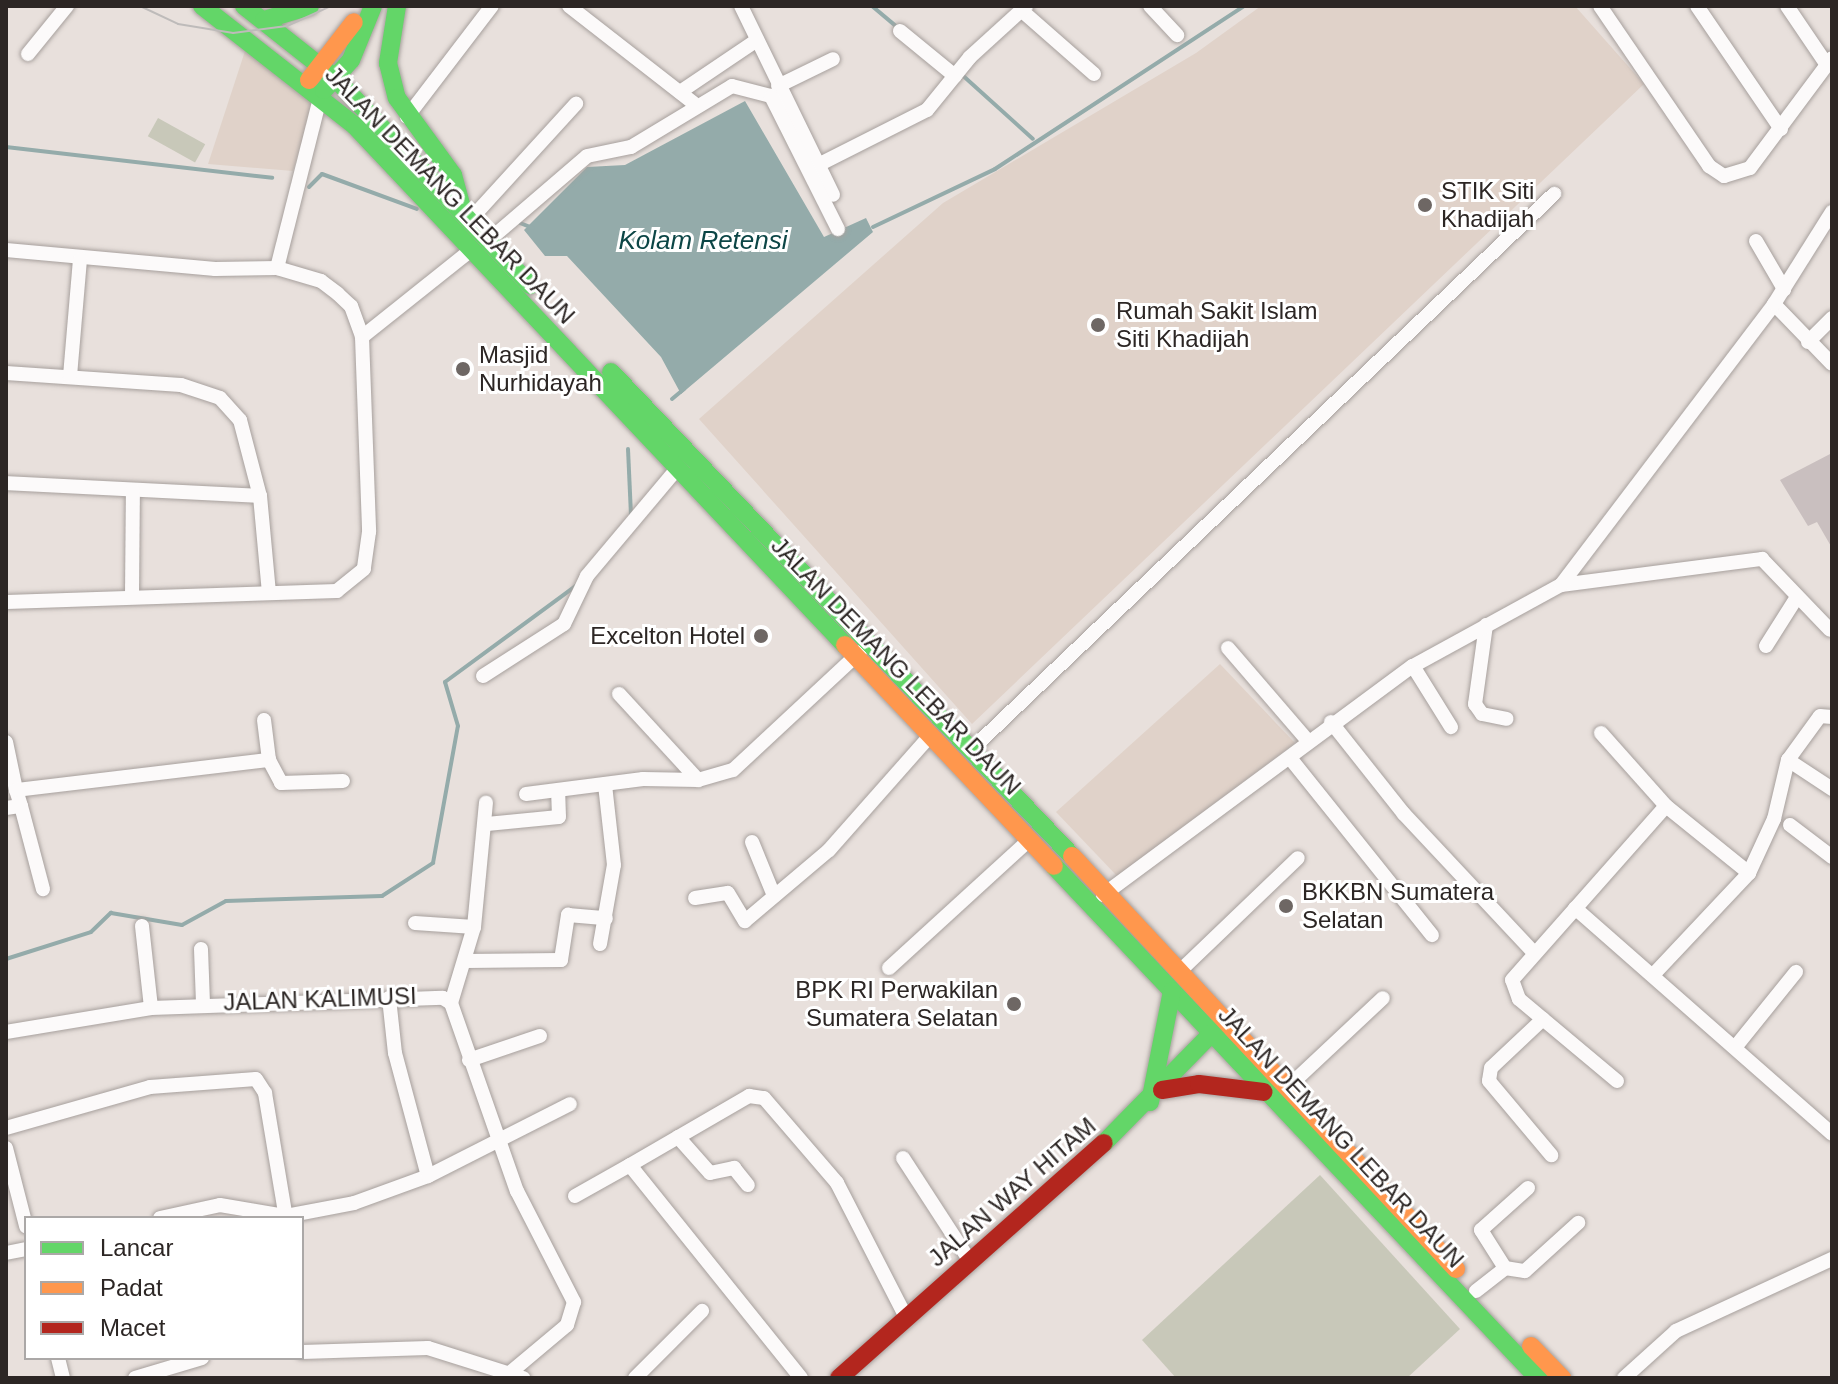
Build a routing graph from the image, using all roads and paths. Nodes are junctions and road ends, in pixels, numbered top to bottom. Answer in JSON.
{"nodes":[{"id":1,"x":67,"y":6,"type":"edge"},
{"id":2,"x":202,"y":6,"type":"edge"},
{"id":3,"x":244,"y":6,"type":"edge"},
{"id":4,"x":310,"y":6,"type":"edge"},
{"id":5,"x":359,"y":6,"type":"edge"},
{"id":6,"x":373,"y":6,"type":"edge"},
{"id":7,"x":397,"y":6,"type":"edge"},
{"id":8,"x":492,"y":6,"type":"edge"},
{"id":9,"x":570,"y":6,"type":"edge"},
{"id":10,"x":741,"y":6,"type":"edge"},
{"id":11,"x":1150,"y":6,"type":"edge"},
{"id":12,"x":1600,"y":6,"type":"edge"},
{"id":13,"x":1697,"y":6,"type":"edge"},
{"id":14,"x":1787,"y":6,"type":"edge"},
{"id":15,"x":1024,"y":8,"type":"edge"},
{"id":16,"x":264,"y":20,"type":"junction"},
{"id":17,"x":900,"y":31,"type":"dead end"},
{"id":18,"x":1177,"y":35,"type":"dead end"},
{"id":19,"x":757,"y":40,"type":"junction"},
{"id":20,"x":28,"y":54,"type":"dead end"},
{"id":21,"x":833,"y":59,"type":"dead end"},
{"id":22,"x":1829,"y":62,"type":"edge"},
{"id":23,"x":328,"y":70,"type":"junction"},
{"id":24,"x":957,"y":73,"type":"junction"},
{"id":25,"x":1094,"y":74,"type":"dead end"},
{"id":26,"x":778,"y":86,"type":"junction"},
{"id":27,"x":314,"y":88,"type":"junction"},
{"id":28,"x":680,"y":92,"type":"junction"},
{"id":29,"x":576,"y":104,"type":"dead end"},
{"id":30,"x":696,"y":105,"type":"junction"},
{"id":31,"x":407,"y":117,"type":"junction"},
{"id":32,"x":1781,"y":129,"type":"junction"},
{"id":33,"x":818,"y":165,"type":"junction"},
{"id":34,"x":1554,"y":194,"type":"dead end"},
{"id":35,"x":833,"y":195,"type":"dead end"},
{"id":36,"x":1832,"y":212,"type":"edge"},
{"id":37,"x":467,"y":218,"type":"junction"},
{"id":38,"x":838,"y":229,"type":"dead end"},
{"id":39,"x":488,"y":241,"type":"junction"},
{"id":40,"x":1756,"y":241,"type":"dead end"},
{"id":41,"x":6,"y":250,"type":"edge"},
{"id":42,"x":471,"y":250,"type":"junction"},
{"id":43,"x":80,"y":259,"type":"junction"},
{"id":44,"x":277,"y":268,"type":"junction"},
{"id":45,"x":1784,"y":289,"type":"junction"},
{"id":46,"x":1774,"y":304,"type":"junction"},
{"id":47,"x":1832,"y":318,"type":"edge"},
{"id":48,"x":362,"y":337,"type":"junction"},
{"id":49,"x":1808,"y":342,"type":"junction"},
{"id":50,"x":1832,"y":364,"type":"edge"},
{"id":51,"x":6,"y":373,"type":"edge"},
{"id":52,"x":70,"y":376,"type":"junction"},
{"id":53,"x":676,"y":470,"type":"junction"},
{"id":54,"x":6,"y":483,"type":"edge"},
{"id":55,"x":133,"y":490,"type":"junction"},
{"id":56,"x":260,"y":496,"type":"junction"},
{"id":57,"x":1561,"y":585,"type":"junction"},
{"id":58,"x":269,"y":593,"type":"junction"},
{"id":59,"x":132,"y":595,"type":"junction"},
{"id":60,"x":1797,"y":597,"type":"junction"},
{"id":61,"x":6,"y":602,"type":"edge"},
{"id":62,"x":1486,"y":625,"type":"junction"},
{"id":63,"x":1830,"y":630,"type":"edge"},
{"id":64,"x":870,"y":644,"type":"junction"},
{"id":65,"x":1766,"y":646,"type":"dead end"},
{"id":66,"x":1228,"y":648,"type":"dead end"},
{"id":67,"x":854,"y":656,"type":"junction"},
{"id":68,"x":1413,"y":666,"type":"junction"},
{"id":69,"x":483,"y":676,"type":"dead end"},
{"id":70,"x":619,"y":694,"type":"dead end"},
{"id":71,"x":1832,"y":717,"type":"edge"},
{"id":72,"x":1507,"y":719,"type":"dead end"},
{"id":73,"x":264,"y":720,"type":"dead end"},
{"id":74,"x":1331,"y":722,"type":"junction"},
{"id":75,"x":1451,"y":727,"type":"dead end"},
{"id":76,"x":1601,"y":733,"type":"dead end"},
{"id":77,"x":930,"y":736,"type":"junction"},
{"id":78,"x":1307,"y":740,"type":"junction"},
{"id":79,"x":6,"y":742,"type":"edge"},
{"id":80,"x":971,"y":750,"type":"junction"},
{"id":81,"x":1290,"y":758,"type":"junction"},
{"id":82,"x":269,"y":760,"type":"junction"},
{"id":83,"x":1788,"y":760,"type":"junction"},
{"id":84,"x":698,"y":780,"type":"junction"},
{"id":85,"x":343,"y":781,"type":"dead end"},
{"id":86,"x":605,"y":785,"type":"junction"},
{"id":87,"x":1832,"y":789,"type":"edge"},
{"id":88,"x":16,"y":790,"type":"junction"},
{"id":89,"x":558,"y":791,"type":"junction"},
{"id":90,"x":526,"y":794,"type":"dead end"},
{"id":91,"x":486,"y":803,"type":"dead end"},
{"id":92,"x":1666,"y":806,"type":"junction"},
{"id":93,"x":13,"y":807,"type":"edge"},
{"id":94,"x":487,"y":824,"type":"junction"},
{"id":95,"x":1790,"y":825,"type":"dead end"},
{"id":96,"x":1029,"y":840,"type":"junction"},
{"id":97,"x":752,"y":842,"type":"dead end"},
{"id":98,"x":1832,"y":857,"type":"edge"},
{"id":99,"x":1298,"y":858,"type":"dead end"},
{"id":100,"x":1749,"y":873,"type":"junction"},
{"id":101,"x":43,"y":889,"type":"dead end"},
{"id":102,"x":1106,"y":892,"type":"junction"},
{"id":103,"x":774,"y":896,"type":"junction"},
{"id":104,"x":695,"y":898,"type":"dead end"},
{"id":105,"x":1091,"y":906,"type":"junction"},
{"id":106,"x":1575,"y":908,"type":"junction"},
{"id":107,"x":606,"y":918,"type":"junction"},
{"id":108,"x":415,"y":923,"type":"dead end"},
{"id":109,"x":142,"y":926,"type":"dead end"},
{"id":110,"x":474,"y":927,"type":"junction"},
{"id":111,"x":1432,"y":935,"type":"dead end"},
{"id":112,"x":600,"y":944,"type":"dead end"},
{"id":113,"x":201,"y":949,"type":"dead end"},
{"id":114,"x":1534,"y":953,"type":"junction"},
{"id":115,"x":466,"y":961,"type":"junction"},
{"id":116,"x":889,"y":968,"type":"dead end"},
{"id":117,"x":1180,"y":971,"type":"junction"},
{"id":118,"x":1796,"y":972,"type":"dead end"},
{"id":119,"x":1653,"y":975,"type":"junction"},
{"id":120,"x":1172,"y":991,"type":"junction"},
{"id":121,"x":389,"y":998,"type":"junction"},
{"id":122,"x":1383,"y":998,"type":"dead end"},
{"id":123,"x":451,"y":1003,"type":"junction"},
{"id":124,"x":203,"y":1004,"type":"junction"},
{"id":125,"x":151,"y":1008,"type":"junction"},
{"id":126,"x":1227,"y":1018,"type":"junction"},
{"id":127,"x":1543,"y":1019,"type":"junction"},
{"id":128,"x":6,"y":1032,"type":"edge"},
{"id":129,"x":1211,"y":1034,"type":"junction"},
{"id":130,"x":540,"y":1036,"type":"dead end"},
{"id":131,"x":1737,"y":1045,"type":"junction"},
{"id":132,"x":469,"y":1060,"type":"junction"},
{"id":133,"x":1617,"y":1081,"type":"dead end"},
{"id":134,"x":1290,"y":1085,"type":"junction"},
{"id":135,"x":1264,"y":1092,"type":"junction"},
{"id":136,"x":1156,"y":1096,"type":"junction"},
{"id":137,"x":570,"y":1104,"type":"dead end"},
{"id":138,"x":6,"y":1128,"type":"edge"},
{"id":139,"x":1832,"y":1134,"type":"edge"},
{"id":140,"x":678,"y":1137,"type":"junction"},
{"id":141,"x":497,"y":1142,"type":"junction"},
{"id":142,"x":6,"y":1148,"type":"edge"},
{"id":143,"x":1551,"y":1155,"type":"dead end"},
{"id":144,"x":903,"y":1158,"type":"dead end"},
{"id":145,"x":630,"y":1165,"type":"junction"},
{"id":146,"x":428,"y":1176,"type":"junction"},
{"id":147,"x":748,"y":1185,"type":"dead end"},
{"id":148,"x":1528,"y":1188,"type":"dead end"},
{"id":149,"x":575,"y":1196,"type":"dead end"},
{"id":150,"x":192,"y":1214,"type":"edge"},
{"id":151,"x":280,"y":1216,"type":"edge"},
{"id":152,"x":286,"y":1216,"type":"edge"},
{"id":153,"x":291,"y":1216,"type":"edge"},
{"id":154,"x":24,"y":1218,"type":"edge"},
{"id":155,"x":1578,"y":1223,"type":"dead end"},
{"id":156,"x":1832,"y":1259,"type":"edge"},
{"id":157,"x":970,"y":1261,"type":"junction"},
{"id":158,"x":1505,"y":1268,"type":"junction"},
{"id":159,"x":1476,"y":1291,"type":"junction"},
{"id":160,"x":702,"y":1311,"type":"dead end"},
{"id":161,"x":906,"y":1317,"type":"junction"},
{"id":162,"x":304,"y":1352,"type":"edge"},
{"id":163,"x":195,"y":1360,"type":"edge"},
{"id":164,"x":517,"y":1375,"type":"edge"},
{"id":165,"x":135,"y":1378,"type":"edge"},
{"id":166,"x":635,"y":1378,"type":"edge"},
{"id":167,"x":801,"y":1378,"type":"edge"},
{"id":168,"x":839,"y":1378,"type":"edge"},
{"id":169,"x":1538,"y":1378,"type":"edge"},
{"id":170,"x":1562,"y":1378,"type":"edge"},
{"id":171,"x":1624,"y":1378,"type":"edge"}],
"edges":[{"from":1,"to":20,"type":"street"},
{"from":2,"to":27,"type":"main road","name":"JALAN DEMANG LEBAR DAUN"},
{"from":3,"to":16,"type":"main road","name":"JALAN DEMANG LEBAR DAUN"},
{"from":4,"to":16,"type":"main road"},
{"from":5,"to":23,"type":"main road"},
{"from":6,"to":23,"type":"main road"},
{"from":7,"to":31,"type":"main road"},
{"from":8,"to":31,"type":"street"},
{"from":9,"to":28,"type":"street"},
{"from":10,"to":19,"type":"street"},
{"from":11,"to":18,"type":"street"},
{"from":12,"to":32,"type":"street"},
{"from":13,"to":32,"type":"street"},
{"from":14,"to":22,"type":"street"},
{"from":15,"to":24,"type":"street"},
{"from":15,"to":25,"type":"street"},
{"from":16,"to":23,"type":"main road","name":"JALAN DEMANG LEBAR DAUN"},
{"from":17,"to":24,"type":"street"},
{"from":19,"to":26,"type":"street"},
{"from":19,"to":28,"type":"street"},
{"from":21,"to":26,"type":"street"},
{"from":22,"to":32,"type":"street"},
{"from":23,"to":27,"type":"main road"},
{"from":23,"to":37,"type":"main road","name":"JALAN DEMANG LEBAR DAUN"},
{"from":24,"to":33,"type":"street"},
{"from":26,"to":33,"type":"street"},
{"from":27,"to":42,"type":"main road","name":"JALAN DEMANG LEBAR DAUN"},
{"from":27,"to":44,"type":"street"},
{"from":28,"to":30,"type":"street"},
{"from":29,"to":37,"type":"street"},
{"from":30,"to":38,"type":"street"},
{"from":30,"to":39,"type":"street"},
{"from":31,"to":37,"type":"main road"},
{"from":33,"to":35,"type":"street"},
{"from":34,"to":80,"type":"street"},
{"from":36,"to":45,"type":"street"},
{"from":37,"to":39,"type":"main road","name":"JALAN DEMANG LEBAR DAUN"},
{"from":39,"to":64,"type":"main road","name":"JALAN DEMANG LEBAR DAUN"},
{"from":40,"to":45,"type":"street"},
{"from":41,"to":43,"type":"street"},
{"from":42,"to":48,"type":"street"},
{"from":42,"to":53,"type":"main road","name":"JALAN DEMANG LEBAR DAUN"},
{"from":43,"to":44,"type":"street"},
{"from":43,"to":52,"type":"street"},
{"from":44,"to":48,"type":"street"},
{"from":45,"to":46,"type":"street"},
{"from":46,"to":49,"type":"street"},
{"from":46,"to":57,"type":"street"},
{"from":47,"to":49,"type":"street"},
{"from":48,"to":58,"type":"street"},
{"from":49,"to":50,"type":"street"},
{"from":51,"to":52,"type":"street"},
{"from":52,"to":56,"type":"street"},
{"from":53,"to":67,"type":"main road","name":"JALAN DEMANG LEBAR DAUN"},
{"from":53,"to":69,"type":"street"},
{"from":54,"to":55,"type":"street"},
{"from":55,"to":56,"type":"street"},
{"from":55,"to":59,"type":"street"},
{"from":56,"to":58,"type":"street"},
{"from":57,"to":60,"type":"street"},
{"from":57,"to":62,"type":"street"},
{"from":58,"to":59,"type":"street"},
{"from":59,"to":61,"type":"street"},
{"from":60,"to":63,"type":"street"},
{"from":60,"to":65,"type":"street"},
{"from":62,"to":68,"type":"street"},
{"from":62,"to":72,"type":"street"},
{"from":64,"to":67,"type":"street"},
{"from":64,"to":80,"type":"main road","name":"JALAN DEMANG LEBAR DAUN"},
{"from":66,"to":78,"type":"street"},
{"from":67,"to":77,"type":"main road","name":"JALAN DEMANG LEBAR DAUN"},
{"from":67,"to":84,"type":"street"},
{"from":68,"to":74,"type":"street"},
{"from":68,"to":75,"type":"street"},
{"from":70,"to":84,"type":"street"},
{"from":71,"to":83,"type":"street"},
{"from":73,"to":82,"type":"street"},
{"from":74,"to":78,"type":"street"},
{"from":74,"to":114,"type":"street"},
{"from":76,"to":92,"type":"street"},
{"from":77,"to":96,"type":"main road","name":"JALAN DEMANG LEBAR DAUN"},
{"from":77,"to":103,"type":"street"},
{"from":78,"to":81,"type":"street"},
{"from":79,"to":88,"type":"street"},
{"from":80,"to":102,"type":"main road","name":"JALAN DEMANG LEBAR DAUN"},
{"from":81,"to":102,"type":"street"},
{"from":81,"to":111,"type":"street"},
{"from":82,"to":85,"type":"street"},
{"from":82,"to":88,"type":"street"},
{"from":83,"to":87,"type":"street"},
{"from":83,"to":100,"type":"street"},
{"from":84,"to":86,"type":"street"},
{"from":86,"to":89,"type":"street"},
{"from":86,"to":107,"type":"street"},
{"from":88,"to":93,"type":"street"},
{"from":89,"to":90,"type":"street"},
{"from":89,"to":94,"type":"street"},
{"from":91,"to":94,"type":"street"},
{"from":92,"to":100,"type":"street"},
{"from":92,"to":106,"type":"street"},
{"from":93,"to":101,"type":"street"},
{"from":94,"to":110,"type":"street"},
{"from":95,"to":98,"type":"street"},
{"from":96,"to":105,"type":"main road","name":"JALAN DEMANG LEBAR DAUN"},
{"from":96,"to":116,"type":"street"},
{"from":97,"to":103,"type":"street"},
{"from":99,"to":117,"type":"street"},
{"from":100,"to":119,"type":"street"},
{"from":102,"to":105,"type":"street"},
{"from":102,"to":117,"type":"main road","name":"JALAN DEMANG LEBAR DAUN"},
{"from":103,"to":104,"type":"street"},
{"from":105,"to":120,"type":"main road","name":"JALAN DEMANG LEBAR DAUN"},
{"from":106,"to":114,"type":"street"},
{"from":106,"to":119,"type":"street"},
{"from":107,"to":112,"type":"street"},
{"from":107,"to":115,"type":"street"},
{"from":108,"to":110,"type":"street"},
{"from":109,"to":125,"type":"street"},
{"from":110,"to":115,"type":"street"},
{"from":113,"to":124,"type":"street"},
{"from":114,"to":127,"type":"street"},
{"from":115,"to":123,"type":"street"},
{"from":117,"to":126,"type":"main road","name":"JALAN DEMANG LEBAR DAUN"},
{"from":118,"to":131,"type":"street"},
{"from":119,"to":131,"type":"street"},
{"from":120,"to":129,"type":"main road","name":"JALAN DEMANG LEBAR DAUN"},
{"from":120,"to":136,"type":"main road"},
{"from":121,"to":123,"type":"street","name":"JALAN KALIMUSI"},
{"from":121,"to":124,"type":"street","name":"JALAN KALIMUSI"},
{"from":121,"to":146,"type":"street"},
{"from":122,"to":134,"type":"street"},
{"from":123,"to":132,"type":"street","name":"JALAN KALIMUSI"},
{"from":124,"to":125,"type":"street","name":"JALAN KALIMUSI"},
{"from":125,"to":128,"type":"street","name":"JALAN KALIMUSI"},
{"from":126,"to":129,"type":"main road","name":"JALAN WAY HITAM"},
{"from":126,"to":134,"type":"main road","name":"JALAN DEMANG LEBAR DAUN"},
{"from":127,"to":133,"type":"street"},
{"from":127,"to":143,"type":"street"},
{"from":129,"to":135,"type":"main road","name":"JALAN DEMANG LEBAR DAUN"},
{"from":129,"to":136,"type":"main road","name":"JALAN WAY HITAM"},
{"from":130,"to":132,"type":"street"},
{"from":131,"to":139,"type":"street"},
{"from":132,"to":141,"type":"street","name":"JALAN KALIMUSI"},
{"from":134,"to":159,"type":"main road","name":"JALAN DEMANG LEBAR DAUN"},
{"from":135,"to":136,"type":"main road"},
{"from":135,"to":169,"type":"main road","name":"JALAN DEMANG LEBAR DAUN"},
{"from":136,"to":157,"type":"main road","name":"JALAN WAY HITAM"},
{"from":137,"to":141,"type":"street"},
{"from":138,"to":152,"type":"street"},
{"from":140,"to":145,"type":"street"},
{"from":140,"to":147,"type":"street"},
{"from":140,"to":161,"type":"street"},
{"from":141,"to":146,"type":"street"},
{"from":141,"to":164,"type":"street","name":"JALAN KALIMUSI"},
{"from":142,"to":154,"type":"street"},
{"from":144,"to":157,"type":"street"},
{"from":145,"to":149,"type":"street"},
{"from":145,"to":167,"type":"street"},
{"from":146,"to":153,"type":"street"},
{"from":148,"to":158,"type":"street"},
{"from":150,"to":151,"type":"street"},
{"from":155,"to":158,"type":"street"},
{"from":156,"to":171,"type":"street"},
{"from":157,"to":161,"type":"main road","name":"JALAN WAY HITAM"},
{"from":158,"to":159,"type":"street"},
{"from":159,"to":170,"type":"main road","name":"JALAN DEMANG LEBAR DAUN"},
{"from":160,"to":166,"type":"street"},
{"from":161,"to":168,"type":"main road","name":"JALAN WAY HITAM"},
{"from":162,"to":164,"type":"street"},
{"from":163,"to":165,"type":"street"}]}
